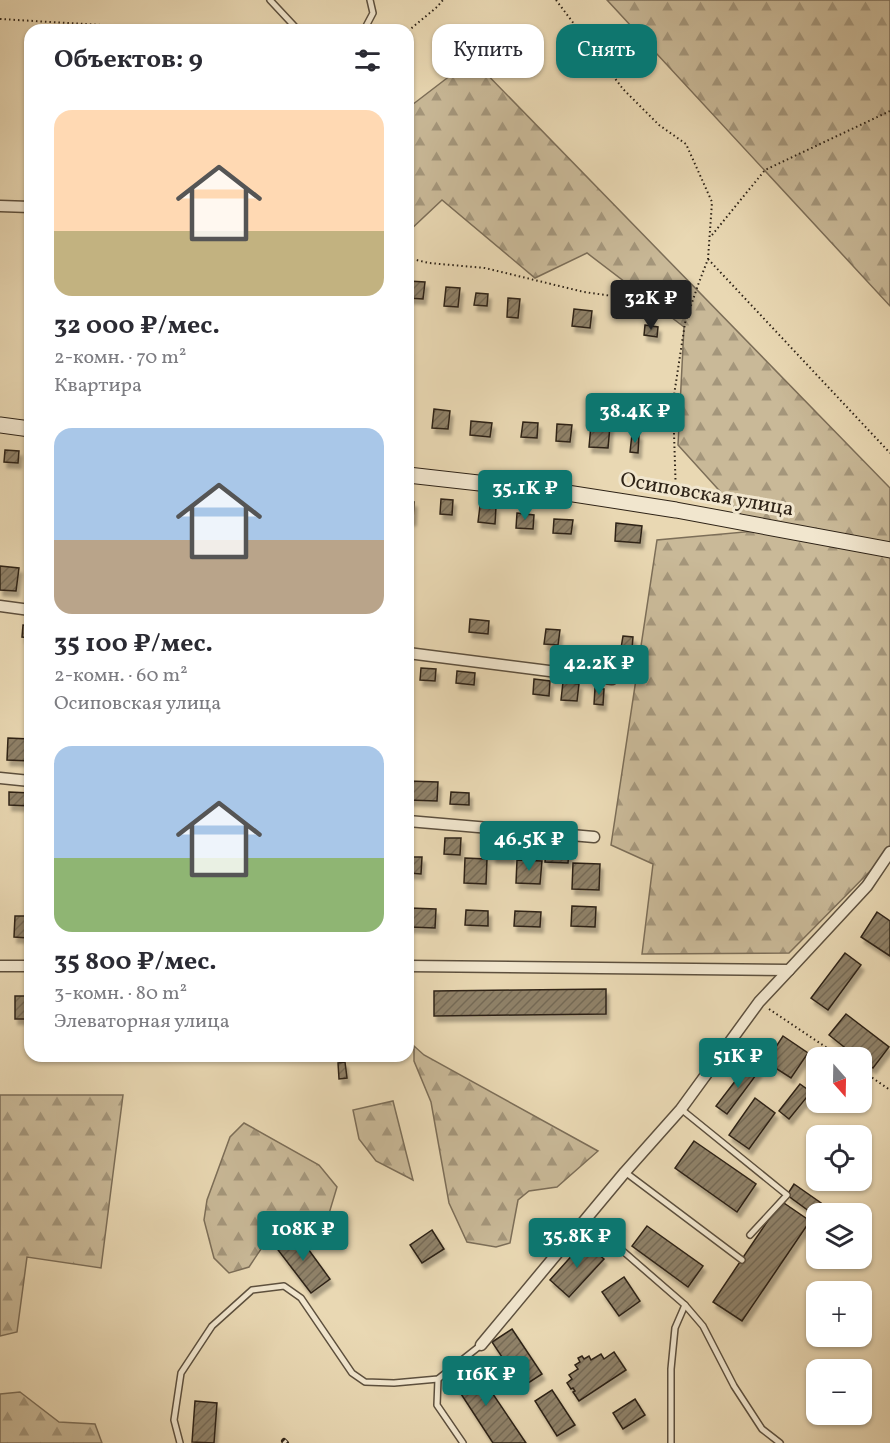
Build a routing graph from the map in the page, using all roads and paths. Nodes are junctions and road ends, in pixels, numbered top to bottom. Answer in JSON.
{"nodes":[{"id":1,"x":270,"y":0,"type":"edge"},
{"id":2,"x":370,"y":0,"type":"edge"},
{"id":3,"x":443,"y":0,"type":"edge"},
{"id":4,"x":556,"y":0,"type":"edge"},
{"id":5,"x":0,"y":19,"type":"edge"},
{"id":6,"x":85,"y":24,"type":"edge"},
{"id":7,"x":292,"y":24,"type":"edge"},
{"id":8,"x":367,"y":24,"type":"edge"},
{"id":9,"x":414,"y":26,"type":"edge"},
{"id":10,"x":890,"y":111,"type":"edge"},
{"id":11,"x":0,"y":206,"type":"edge"},
{"id":12,"x":24,"y":207,"type":"edge"},
{"id":13,"x":711,"y":236,"type":"junction"},
{"id":14,"x":414,"y":259,"type":"edge"},
{"id":15,"x":708,"y":259,"type":"junction"},
{"id":16,"x":691,"y":307,"type":"junction"},
{"id":17,"x":0,"y":425,"type":"edge"},
{"id":18,"x":24,"y":428,"type":"edge"},
{"id":19,"x":890,"y":453,"type":"edge"},
{"id":20,"x":414,"y":476,"type":"edge"},
{"id":21,"x":676,"y":510,"type":"junction"},
{"id":22,"x":890,"y":550,"type":"edge"},
{"id":23,"x":0,"y":606,"type":"edge"},
{"id":24,"x":24,"y":609,"type":"edge"},
{"id":25,"x":414,"y":654,"type":"edge"},
{"id":26,"x":612,"y":679,"type":"dead end"},
{"id":27,"x":0,"y":778,"type":"edge"},
{"id":28,"x":24,"y":780,"type":"edge"},
{"id":29,"x":414,"y":821,"type":"edge"},
{"id":30,"x":594,"y":837,"type":"dead end"},
{"id":31,"x":890,"y":852,"type":"edge"},
{"id":32,"x":0,"y":966,"type":"edge"},
{"id":33,"x":24,"y":966,"type":"edge"},
{"id":34,"x":414,"y":966,"type":"edge"},
{"id":35,"x":789,"y":970,"type":"junction"},
{"id":36,"x":759,"y":1002,"type":"junction"},
{"id":37,"x":826,"y":1047,"type":"edge"},
{"id":38,"x":872,"y":1078,"type":"edge"},
{"id":39,"x":890,"y":1090,"type":"edge"},
{"id":40,"x":681,"y":1108,"type":"junction"},
{"id":41,"x":625,"y":1172,"type":"junction"},
{"id":42,"x":586,"y":1219,"type":"junction"},
{"id":43,"x":750,"y":1235,"type":"dead end"},
{"id":44,"x":742,"y":1260,"type":"dead end"},
{"id":45,"x":685,"y":1305,"type":"junction"},
{"id":46,"x":481,"y":1345,"type":"joint"},
{"id":47,"x":438,"y":1378,"type":"junction"},
{"id":48,"x":180,"y":1443,"type":"edge"},
{"id":49,"x":463,"y":1443,"type":"edge"},
{"id":50,"x":671,"y":1443,"type":"edge"},
{"id":51,"x":780,"y":1443,"type":"edge"}],
"edges":[{"from":1,"to":7,"type":"lane"},
{"from":2,"to":8,"type":"lane"},
{"from":3,"to":9,"type":"path"},
{"from":4,"to":13,"type":"path"},
{"from":5,"to":6,"type":"path"},
{"from":10,"to":13,"type":"path"},
{"from":11,"to":12,"type":"street"},
{"from":13,"to":15,"type":"path"},
{"from":14,"to":16,"type":"path"},
{"from":15,"to":16,"type":"path"},
{"from":15,"to":19,"type":"path"},
{"from":16,"to":21,"type":"path"},
{"from":17,"to":18,"type":"street"},
{"from":20,"to":21,"type":"street","name":"Осиповская улица"},
{"from":21,"to":22,"type":"street","name":"Осиповская улица"},
{"from":23,"to":24,"type":"street"},
{"from":25,"to":26,"type":"street"},
{"from":27,"to":28,"type":"street"},
{"from":29,"to":30,"type":"street"},
{"from":31,"to":35,"type":"street"},
{"from":32,"to":33,"type":"street"},
{"from":34,"to":35,"type":"street"},
{"from":35,"to":36,"type":"street"},
{"from":36,"to":37,"type":"path"},
{"from":36,"to":40,"type":"street"},
{"from":38,"to":39,"type":"path"},
{"from":40,"to":41,"type":"street"},
{"from":40,"to":43,"type":"lane"},
{"from":41,"to":42,"type":"street"},
{"from":41,"to":44,"type":"lane"},
{"from":42,"to":45,"type":"lane"},
{"from":42,"to":46,"type":"street"},
{"from":45,"to":50,"type":"lane"},
{"from":45,"to":51,"type":"lane"},
{"from":46,"to":47,"type":"lane"},
{"from":47,"to":48,"type":"lane"},
{"from":47,"to":49,"type":"lane"}]}
